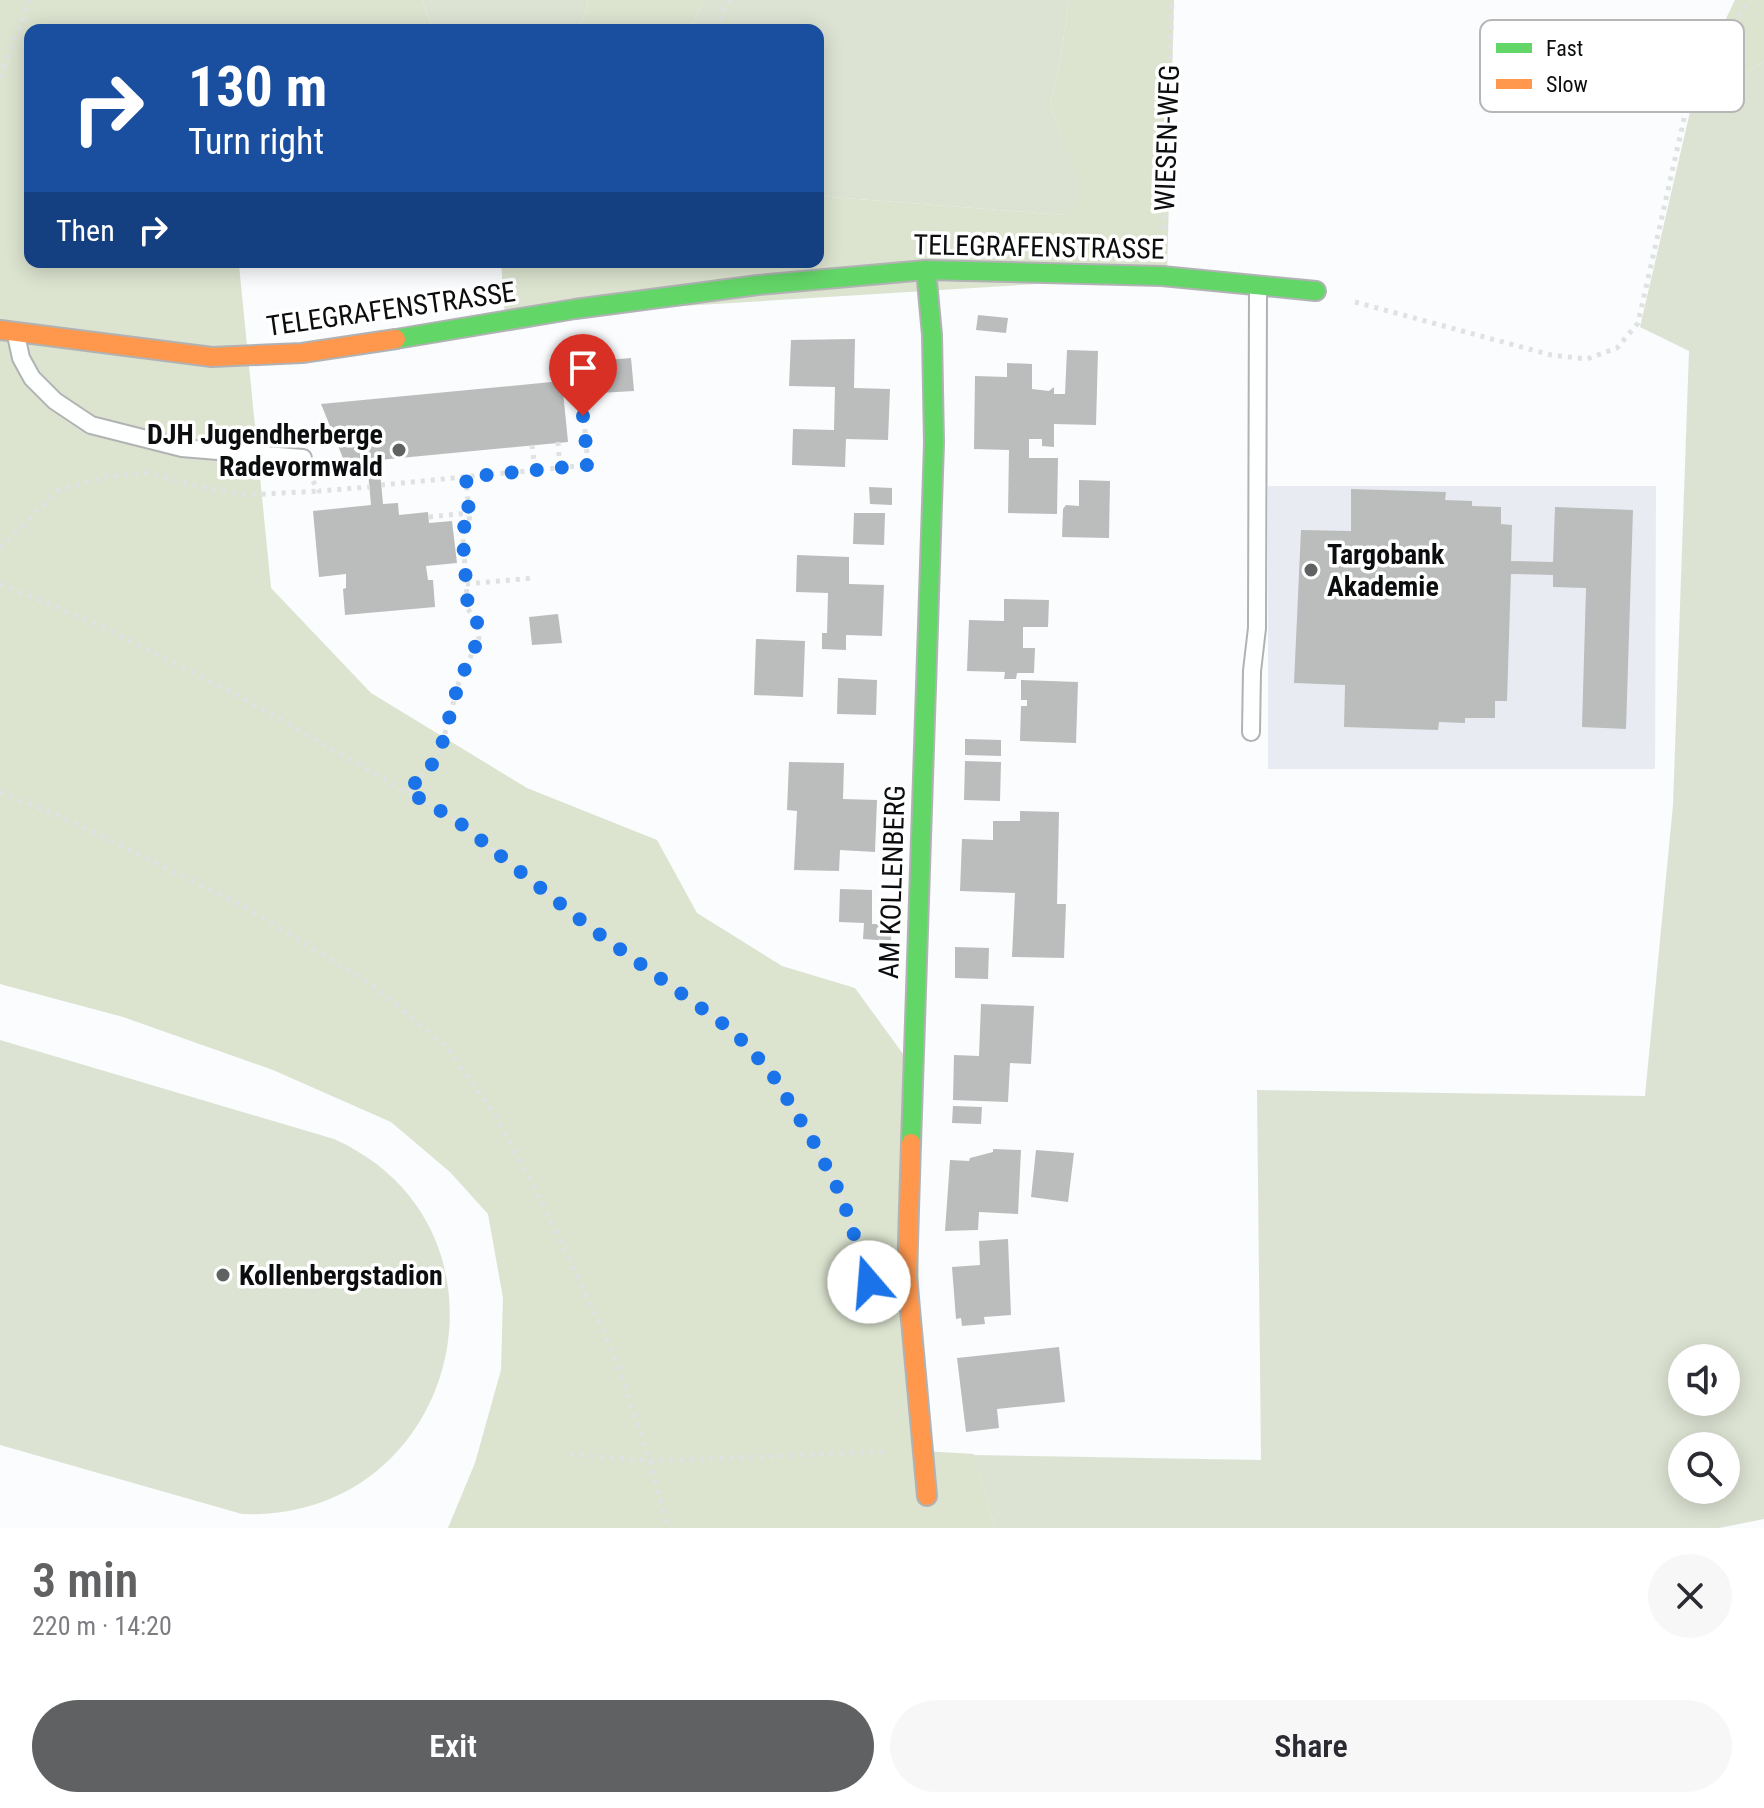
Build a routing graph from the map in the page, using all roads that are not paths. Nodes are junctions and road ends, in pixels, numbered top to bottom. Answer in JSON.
{"nodes":[{"id":1,"x":926,"y":270,"type":"junction"},
{"id":2,"x":1258,"y":285,"type":"junction"},
{"id":3,"x":1316,"y":291,"type":"road end"},
{"id":4,"x":8,"y":332,"type":"edge"},
{"id":5,"x":303,"y":458,"type":"road end"},
{"id":6,"x":1251,"y":732,"type":"dead end"},
{"id":7,"x":927,"y":1496,"type":"dead end"}],
"edges":[{"from":1,"to":2,"type":"street","name":"TELEGRAFENSTRASSE"},
{"from":1,"to":4,"type":"street","name":"TELEGRAFENSTRASSE"},
{"from":1,"to":7,"type":"street","name":"AM KOLLENBERG"},
{"from":2,"to":3,"type":"street","name":"TELEGRAFENSTRASSE"},
{"from":2,"to":6,"type":"lane"},
{"from":4,"to":5,"type":"lane"}]}
